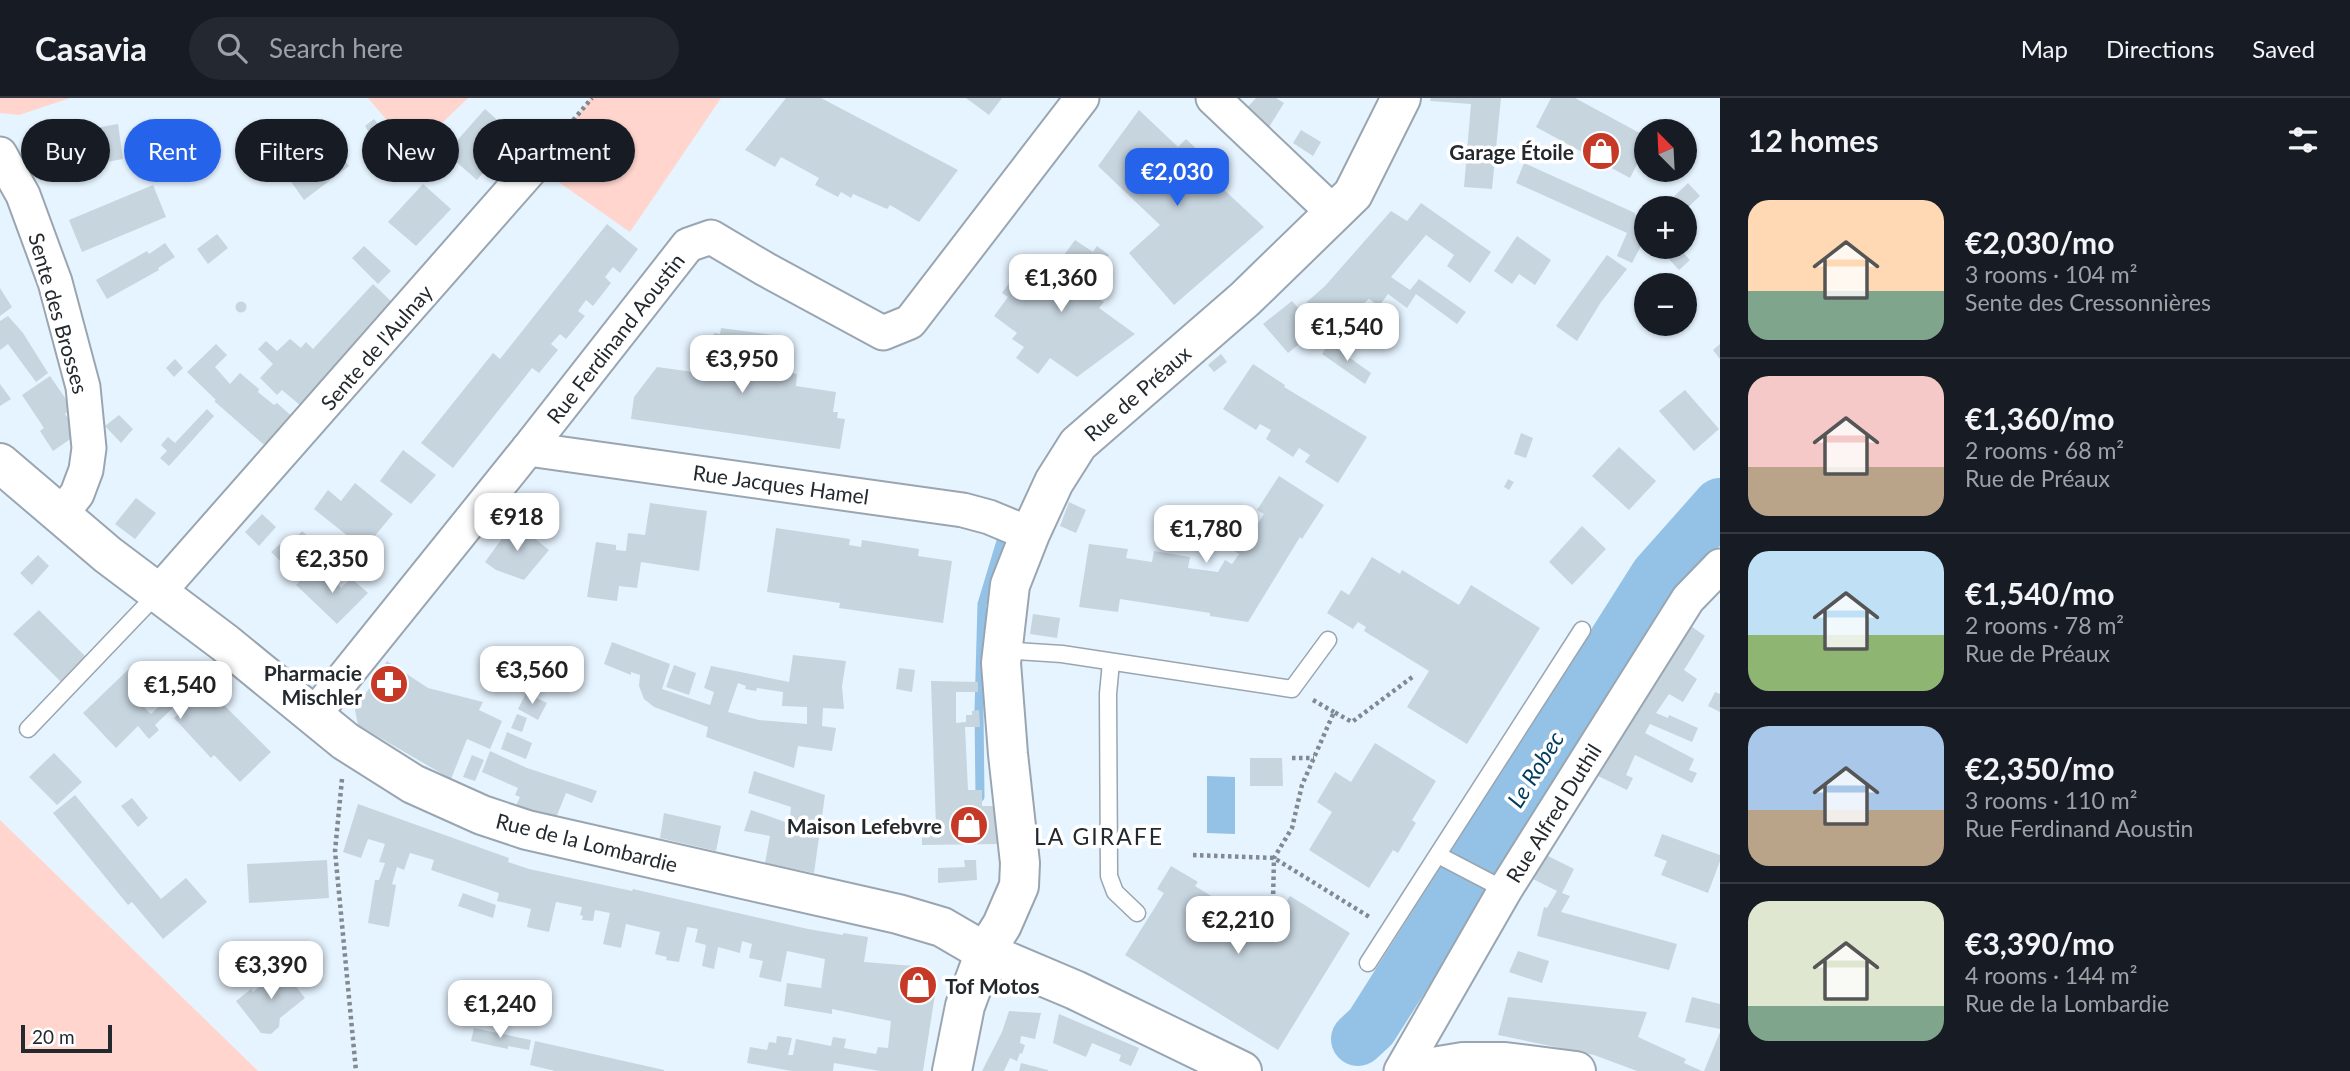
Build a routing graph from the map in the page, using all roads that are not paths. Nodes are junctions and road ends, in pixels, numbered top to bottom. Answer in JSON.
{"nodes":[{"id":1,"x":1082,"y":98,"type":"edge"},
{"id":2,"x":1213,"y":98,"type":"edge"},
{"id":3,"x":1401,"y":98,"type":"edge"},
{"id":4,"x":0,"y":154,"type":"edge"},
{"id":5,"x":519,"y":182,"type":"edge"},
{"id":6,"x":1334,"y":213,"type":"junction"},
{"id":7,"x":528,"y":449,"type":"junction"},
{"id":8,"x":0,"y":463,"type":"edge"},
{"id":9,"x":61,"y":514,"type":"junction"},
{"id":10,"x":1030,"y":534,"type":"junction"},
{"id":11,"x":1720,"y":566,"type":"edge"},
{"id":12,"x":157,"y":594,"type":"junction"},
{"id":13,"x":1582,"y":630,"type":"dead end"},
{"id":14,"x":1328,"y":640,"type":"dead end"},
{"id":15,"x":1002,"y":650,"type":"junction"},
{"id":16,"x":1111,"y":662,"type":"junction"},
{"id":17,"x":313,"y":716,"type":"junction"},
{"id":18,"x":28,"y":729,"type":"dead end"},
{"id":19,"x":1437,"y":855,"type":"junction"},
{"id":20,"x":1495,"y":885,"type":"junction"},
{"id":21,"x":1137,"y":913,"type":"dead end"},
{"id":22,"x":985,"y":951,"type":"junction"},
{"id":23,"x":1368,"y":963,"type":"dead end"},
{"id":24,"x":952,"y":1071,"type":"edge"},
{"id":25,"x":1242,"y":1071,"type":"edge"},
{"id":26,"x":1401,"y":1071,"type":"edge"},
{"id":27,"x":1409,"y":1071,"type":"edge"},
{"id":28,"x":1576,"y":1071,"type":"edge"}],
"edges":[{"from":1,"to":7,"type":"street","name":"Rue Ferdinand Aoustin"},
{"from":2,"to":6,"type":"street"},
{"from":3,"to":6,"type":"main road","name":"Rue de Préaux"},
{"from":4,"to":9,"type":"street","name":"Sente des Brosses"},
{"from":5,"to":12,"type":"street","name":"Sente de l'Aulnay"},
{"from":6,"to":10,"type":"main road","name":"Rue de Préaux"},
{"from":7,"to":10,"type":"street","name":"Rue Jacques Hamel"},
{"from":7,"to":17,"type":"street","name":"Rue Ferdinand Aoustin"},
{"from":8,"to":9,"type":"main road","name":"Rue de la Lombardie"},
{"from":9,"to":12,"type":"main road","name":"Rue de la Lombardie"},
{"from":10,"to":15,"type":"main road","name":"Rue de Préaux"},
{"from":11,"to":20,"type":"street","name":"Rue Alfred Duthil"},
{"from":12,"to":17,"type":"main road","name":"Rue de la Lombardie"},
{"from":12,"to":18,"type":"lane"},
{"from":13,"to":19,"type":"lane"},
{"from":14,"to":16,"type":"lane"},
{"from":15,"to":16,"type":"lane"},
{"from":15,"to":22,"type":"main road","name":"Rue de Préaux"},
{"from":16,"to":21,"type":"lane"},
{"from":17,"to":22,"type":"main road","name":"Rue de la Lombardie"},
{"from":19,"to":20,"type":"lane"},
{"from":19,"to":23,"type":"lane"},
{"from":20,"to":26,"type":"street","name":"Rue Alfred Duthil"},
{"from":22,"to":24,"type":"main road","name":"Rue de Préaux"},
{"from":22,"to":25,"type":"main road","name":"Rue de la Lombardie"},
{"from":27,"to":28,"type":"main road"}]}
